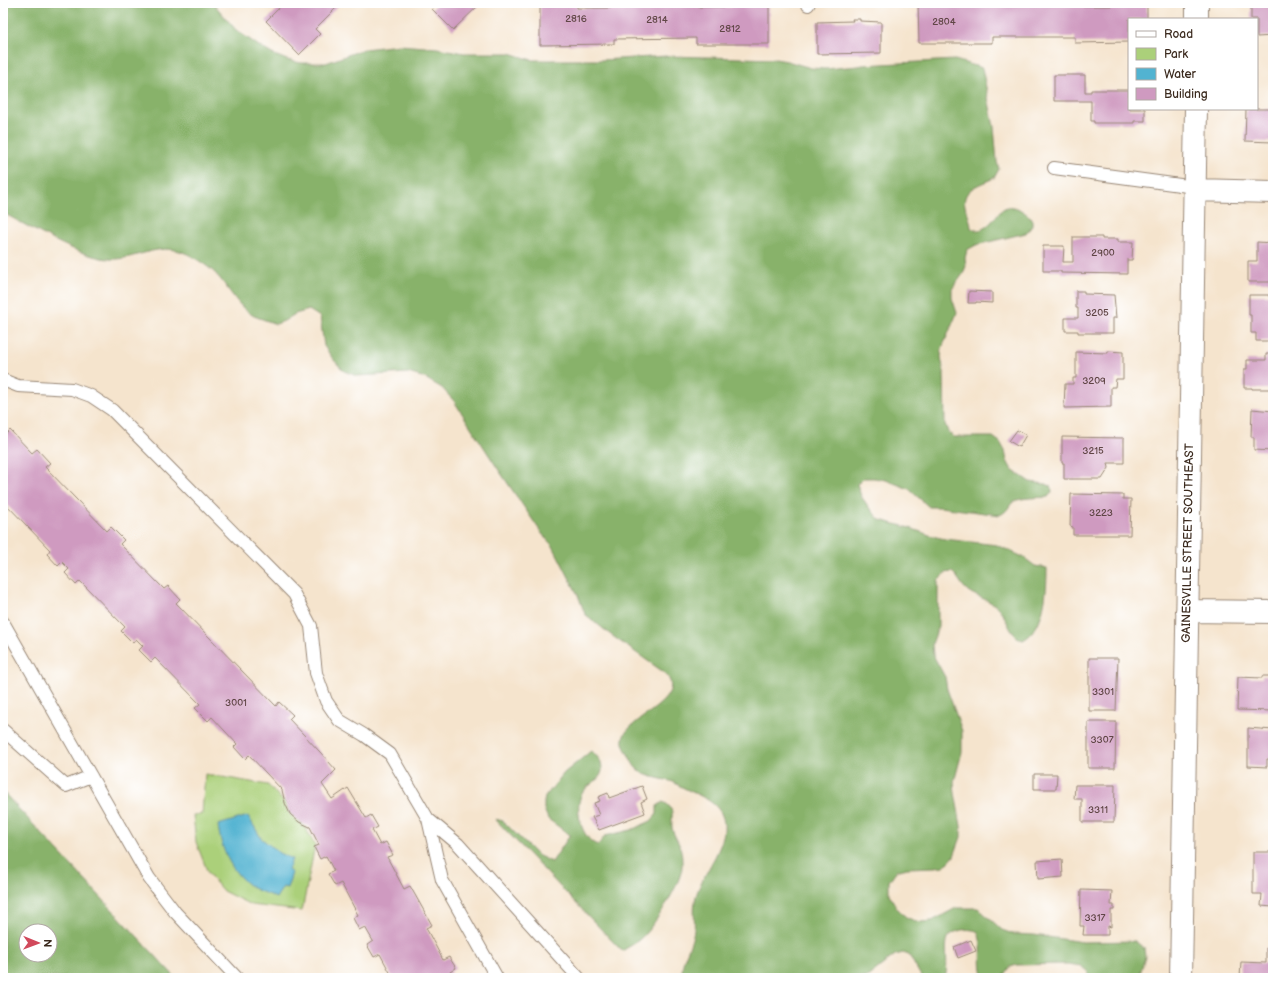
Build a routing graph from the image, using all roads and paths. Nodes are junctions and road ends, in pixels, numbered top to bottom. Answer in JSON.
{"nodes":[{"id":1,"x":1197,"y":3,"type":"edge"},
{"id":2,"x":1197,"y":18,"type":"edge"},
{"id":3,"x":1196,"y":110,"type":"edge"},
{"id":4,"x":1054,"y":168,"type":"dead end"},
{"id":5,"x":1195,"y":188,"type":"junction"},
{"id":6,"x":1273,"y":192,"type":"edge"},
{"id":7,"x":3,"y":380,"type":"edge"},
{"id":8,"x":1187,"y":611,"type":"junction"},
{"id":9,"x":1273,"y":612,"type":"edge"},
{"id":10,"x":3,"y":622,"type":"edge"},
{"id":11,"x":3,"y":730,"type":"edge"},
{"id":12,"x":91,"y":776,"type":"junction"},
{"id":13,"x":428,"y":819,"type":"junction"},
{"id":14,"x":237,"y":978,"type":"edge"},
{"id":15,"x":497,"y":978,"type":"edge"},
{"id":16,"x":579,"y":978,"type":"edge"},
{"id":17,"x":1181,"y":978,"type":"edge"}],
"edges":[{"from":1,"to":2,"type":"street"},
{"from":3,"to":5,"type":"street","name":"GAINESVILLE STREET SOUTHEAST"},
{"from":4,"to":5,"type":"lane"},
{"from":5,"to":6,"type":"street"},
{"from":5,"to":8,"type":"street","name":"GAINESVILLE STREET SOUTHEAST"},
{"from":7,"to":13,"type":"lane"},
{"from":8,"to":9,"type":"street"},
{"from":8,"to":17,"type":"street","name":"GAINESVILLE STREET SOUTHEAST"},
{"from":10,"to":12,"type":"lane"},
{"from":11,"to":12,"type":"lane"},
{"from":12,"to":14,"type":"lane"},
{"from":13,"to":15,"type":"lane"},
{"from":13,"to":16,"type":"lane"}]}
